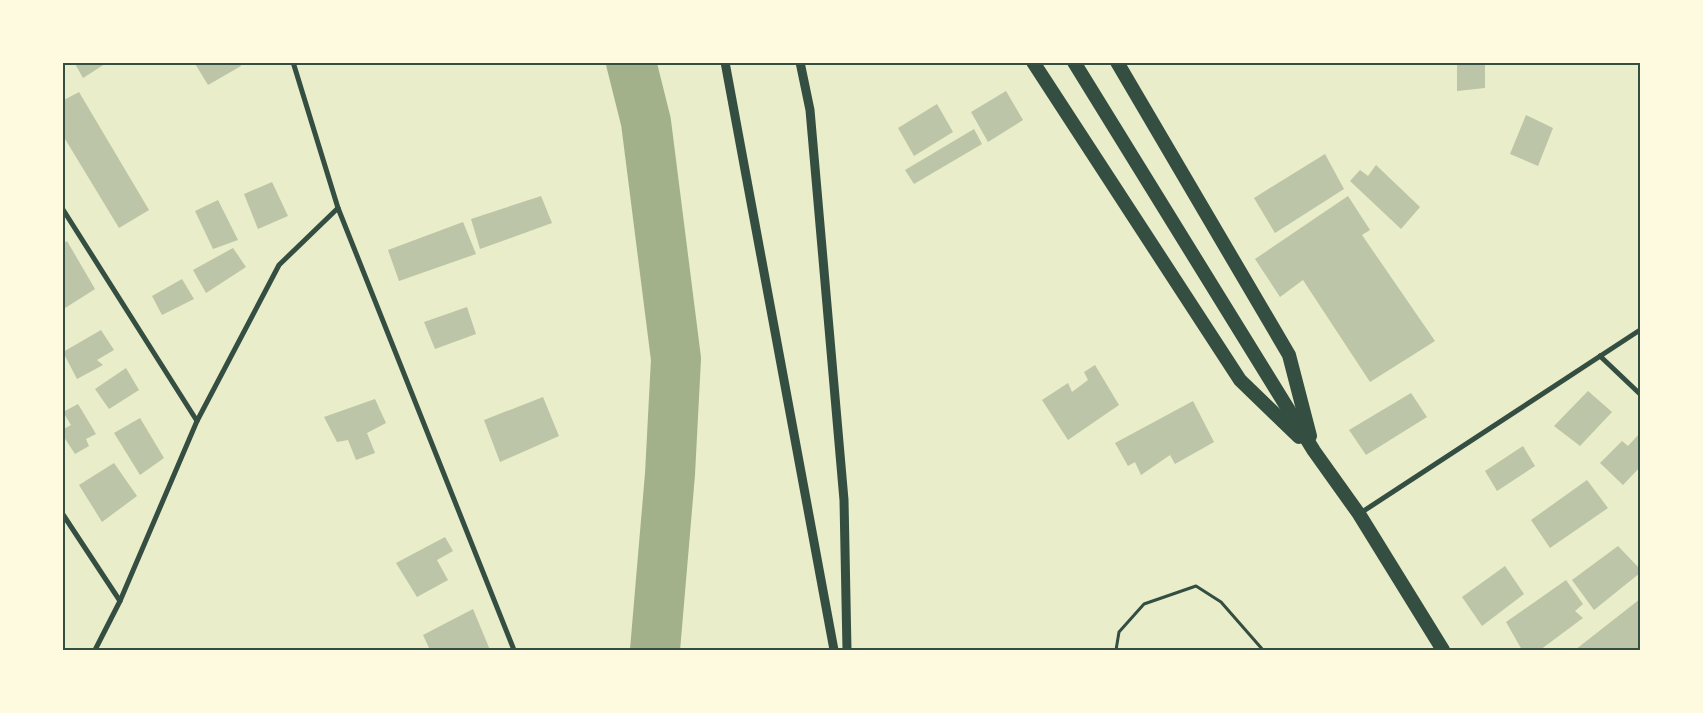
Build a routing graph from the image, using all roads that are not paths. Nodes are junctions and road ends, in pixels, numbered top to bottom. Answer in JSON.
{"nodes":[{"id":1,"x":293,"y":62,"type":"edge"},
{"id":2,"x":725,"y":62,"type":"edge"},
{"id":3,"x":800,"y":62,"type":"edge"},
{"id":4,"x":1032,"y":62,"type":"edge"},
{"id":5,"x":1074,"y":62,"type":"edge"},
{"id":6,"x":1117,"y":62,"type":"edge"},
{"id":7,"x":62,"y":208,"type":"edge"},
{"id":8,"x":338,"y":208,"type":"junction"},
{"id":9,"x":1640,"y":330,"type":"edge"},
{"id":10,"x":1600,"y":356,"type":"junction"},
{"id":11,"x":1640,"y":394,"type":"edge"},
{"id":12,"x":197,"y":421,"type":"junction"},
{"id":13,"x":1314,"y":451,"type":"junction"},
{"id":14,"x":62,"y":513,"type":"edge"},
{"id":15,"x":1359,"y":514,"type":"junction"},
{"id":16,"x":120,"y":601,"type":"junction"},
{"id":17,"x":95,"y":650,"type":"edge"},
{"id":18,"x":514,"y":650,"type":"edge"},
{"id":19,"x":834,"y":650,"type":"edge"},
{"id":20,"x":847,"y":650,"type":"edge"},
{"id":21,"x":1443,"y":650,"type":"edge"}],
"edges":[{"from":1,"to":8,"type":"street"},
{"from":2,"to":19,"type":"street"},
{"from":3,"to":20,"type":"street"},
{"from":4,"to":13,"type":"highway"},
{"from":5,"to":13,"type":"highway"},
{"from":6,"to":13,"type":"highway"},
{"from":7,"to":12,"type":"street"},
{"from":8,"to":12,"type":"street"},
{"from":8,"to":18,"type":"street"},
{"from":9,"to":10,"type":"street"},
{"from":10,"to":11,"type":"street"},
{"from":10,"to":15,"type":"street"},
{"from":12,"to":16,"type":"street"},
{"from":13,"to":15,"type":"highway"},
{"from":14,"to":16,"type":"street"},
{"from":15,"to":21,"type":"highway"},
{"from":16,"to":17,"type":"street"}]}
